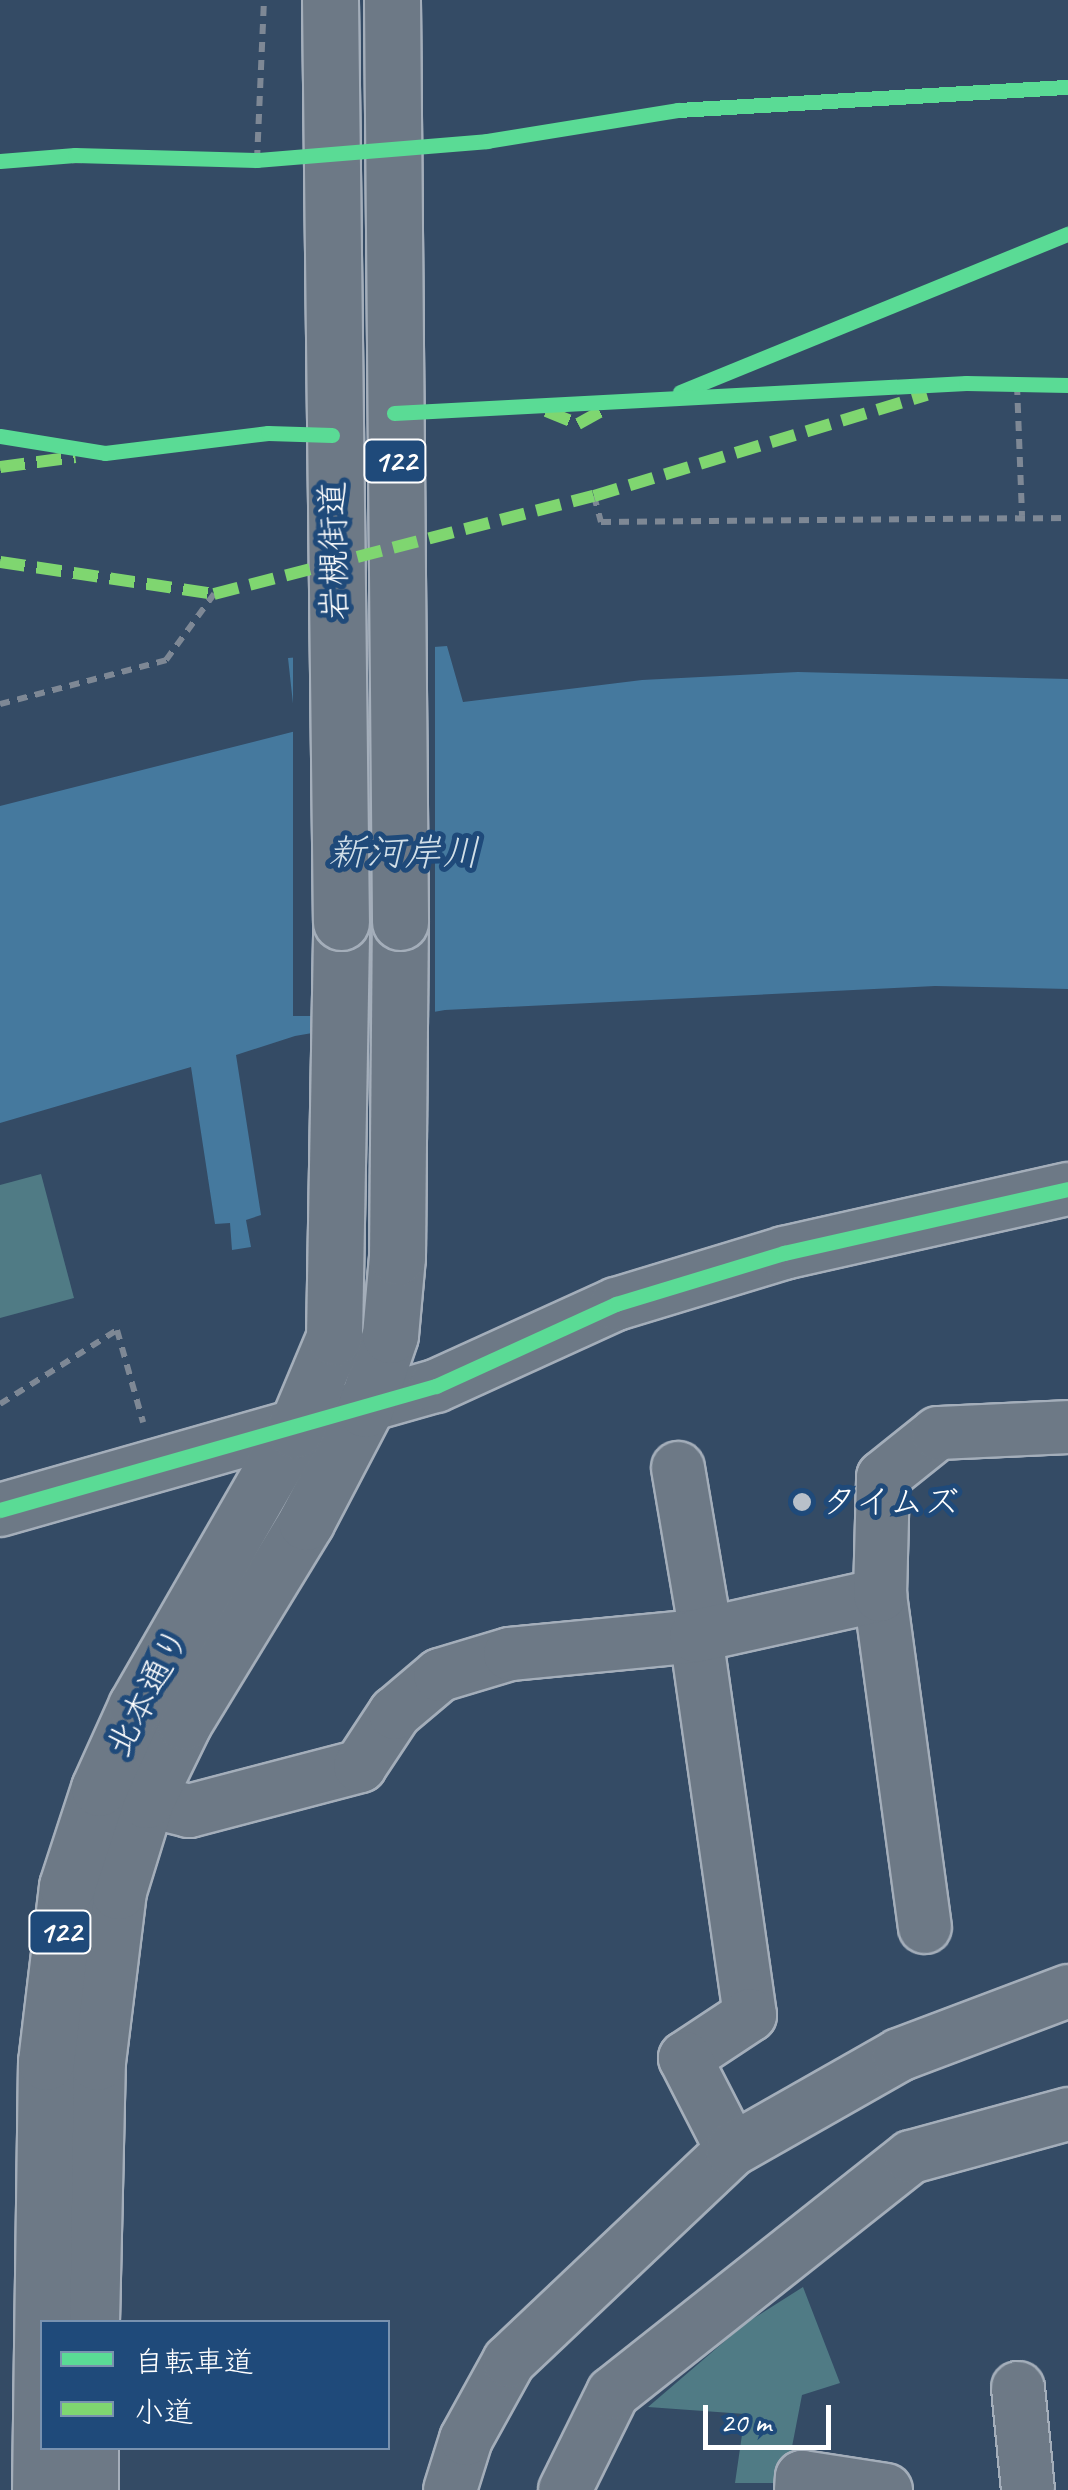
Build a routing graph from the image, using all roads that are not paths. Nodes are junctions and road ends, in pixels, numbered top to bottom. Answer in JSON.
{"nodes":[{"id":1,"x":330,"y":0,"type":"edge"},
{"id":2,"x":392,"y":0,"type":"edge"},
{"id":3,"x":341,"y":922,"type":"joint"},
{"id":4,"x":400,"y":922,"type":"joint"},
{"id":5,"x":1068,"y":1190,"type":"edge"},
{"id":6,"x":365,"y":1408,"type":"junction"},
{"id":7,"x":1068,"y":1427,"type":"edge"},
{"id":8,"x":295,"y":1430,"type":"junction"},
{"id":9,"x":678,"y":1468,"type":"dead end"},
{"id":10,"x":0,"y":1510,"type":"edge"},
{"id":11,"x":880,"y":1595,"type":"junction"},
{"id":12,"x":701,"y":1635,"type":"junction"},
{"id":13,"x":122,"y":1794,"type":"junction"},
{"id":14,"x":925,"y":1927,"type":"dead end"},
{"id":15,"x":1068,"y":1991,"type":"edge"},
{"id":16,"x":1068,"y":2114,"type":"edge"},
{"id":17,"x":732,"y":2150,"type":"junction"},
{"id":18,"x":41,"y":2320,"type":"edge"},
{"id":19,"x":91,"y":2320,"type":"edge"},
{"id":20,"x":1018,"y":2388,"type":"dead end"},
{"id":21,"x":40,"y":2450,"type":"edge"},
{"id":22,"x":90,"y":2450,"type":"edge"},
{"id":23,"x":40,"y":2490,"type":"edge"},
{"id":24,"x":90,"y":2490,"type":"edge"},
{"id":25,"x":450,"y":2490,"type":"edge"},
{"id":26,"x":565,"y":2490,"type":"edge"},
{"id":27,"x":801,"y":2490,"type":"edge"},
{"id":28,"x":886,"y":2490,"type":"edge"},
{"id":29,"x":1028,"y":2490,"type":"edge"}],
"edges":[{"from":1,"to":3,"type":"highway","name":"岩槻街道","number":"122","bridge":true},
{"from":2,"to":4,"type":"highway","name":"岩槻街道","number":"122","bridge":true},
{"from":3,"to":8,"type":"highway","name":"北本通り","number":"122"},
{"from":4,"to":6,"type":"highway","name":"北本通り","number":"122"},
{"from":5,"to":6,"type":"street"},
{"from":6,"to":8,"type":"street"},
{"from":6,"to":13,"type":"highway","name":"北本通り","number":"122"},
{"from":7,"to":11,"type":"street"},
{"from":8,"to":10,"type":"street"},
{"from":8,"to":13,"type":"highway","name":"北本通り","number":"122"},
{"from":9,"to":12,"type":"street"},
{"from":11,"to":12,"type":"street"},
{"from":11,"to":14,"type":"street"},
{"from":12,"to":13,"type":"street"},
{"from":12,"to":17,"type":"street"},
{"from":13,"to":18,"type":"highway","name":"北本通り","number":"122"},
{"from":13,"to":19,"type":"highway","name":"北本通り","number":"122"},
{"from":15,"to":17,"type":"street"},
{"from":16,"to":26,"type":"street"},
{"from":17,"to":25,"type":"street"},
{"from":20,"to":29,"type":"street"},
{"from":21,"to":23,"type":"highway","name":"北本通り","number":"122"},
{"from":22,"to":24,"type":"highway"},
{"from":27,"to":28,"type":"street"}]}
